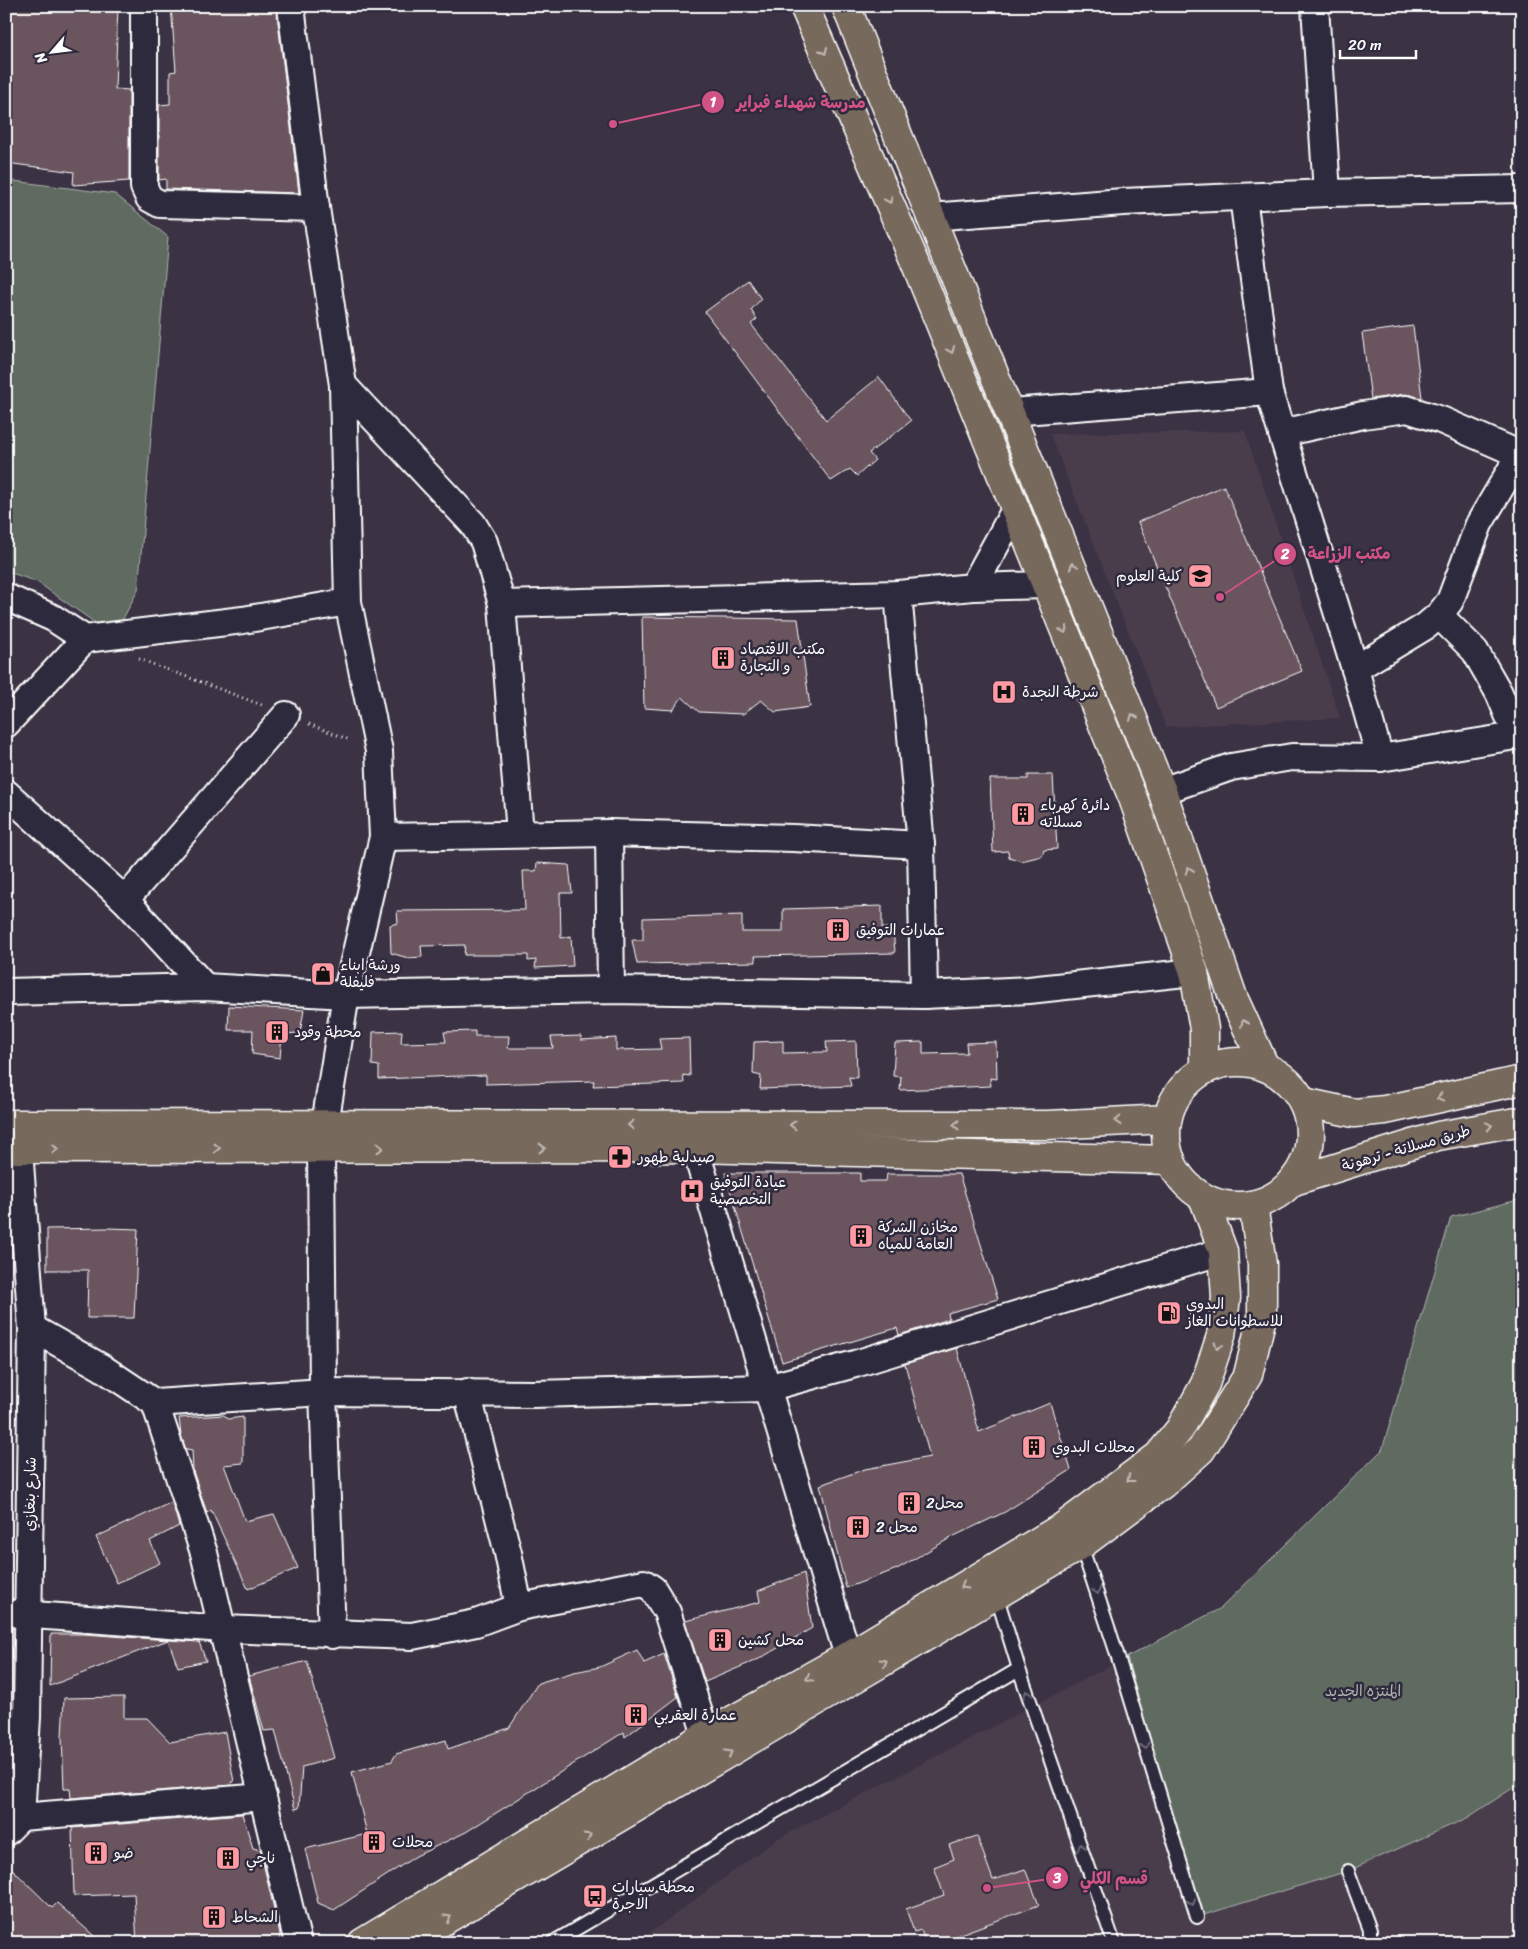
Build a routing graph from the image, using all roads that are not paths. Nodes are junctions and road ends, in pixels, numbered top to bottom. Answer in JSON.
{"nodes":[{"id":1,"x":144,"y":6,"type":"edge"},
{"id":2,"x":291,"y":6,"type":"edge"},
{"id":3,"x":804,"y":6,"type":"edge"},
{"id":4,"x":846,"y":6,"type":"edge"},
{"id":5,"x":1315,"y":6,"type":"edge"},
{"id":6,"x":1522,"y":188,"type":"edge"},
{"id":7,"x":1327,"y":194,"type":"junction"},
{"id":8,"x":1243,"y":196,"type":"junction"},
{"id":9,"x":316,"y":208,"type":"junction"},
{"id":10,"x":930,"y":217,"type":"junction"},
{"id":11,"x":343,"y":385,"type":"junction"},
{"id":12,"x":1269,"y":392,"type":"junction"},
{"id":13,"x":1010,"y":412,"type":"junction"},
{"id":14,"x":1282,"y":433,"type":"junction"},
{"id":15,"x":1521,"y":453,"type":"edge"},
{"id":16,"x":1016,"y":508,"type":"junction"},
{"id":17,"x":1046,"y":585,"type":"junction"},
{"id":18,"x":973,"y":587,"type":"junction"},
{"id":19,"x":898,"y":594,"type":"junction"},
{"id":20,"x":6,"y":597,"type":"edge"},
{"id":21,"x":348,"y":602,"type":"junction"},
{"id":22,"x":502,"y":604,"type":"junction"},
{"id":23,"x":1439,"y":615,"type":"junction"},
{"id":24,"x":85,"y":639,"type":"junction"},
{"id":25,"x":1355,"y":669,"type":"junction"},
{"id":26,"x":286,"y":715,"type":"road end"},
{"id":27,"x":6,"y":724,"type":"edge"},
{"id":28,"x":1519,"y":735,"type":"edge"},
{"id":29,"x":1380,"y":758,"type":"junction"},
{"id":30,"x":1162,"y":790,"type":"junction"},
{"id":31,"x":6,"y":793,"type":"edge"},
{"id":32,"x":608,"y":833,"type":"junction"},
{"id":33,"x":520,"y":834,"type":"junction"},
{"id":34,"x":383,"y":837,"type":"junction"},
{"id":35,"x":921,"y":845,"type":"junction"},
{"id":36,"x":125,"y":900,"type":"junction"},
{"id":37,"x":1194,"y":972,"type":"junction"},
{"id":38,"x":205,"y":987,"type":"junction"},
{"id":39,"x":611,"y":990,"type":"junction"},
{"id":40,"x":6,"y":992,"type":"edge"},
{"id":41,"x":346,"y":994,"type":"junction"},
{"id":42,"x":924,"y":995,"type":"junction"},
{"id":43,"x":1265,"y":1067,"type":"junction"},
{"id":44,"x":1204,"y":1069,"type":"junction"},
{"id":45,"x":1522,"y":1080,"type":"edge"},
{"id":46,"x":1303,"y":1102,"type":"junction"},
{"id":47,"x":1167,"y":1119,"type":"junction"},
{"id":48,"x":1522,"y":1121,"type":"edge"},
{"id":49,"x":6,"y":1124,"type":"edge"},
{"id":50,"x":322,"y":1137,"type":"junction"},
{"id":51,"x":695,"y":1148,"type":"junction"},
{"id":52,"x":13,"y":1149,"type":"edge"},
{"id":53,"x":1171,"y":1160,"type":"junction"},
{"id":54,"x":1292,"y":1182,"type":"junction"},
{"id":55,"x":1203,"y":1197,"type":"junction"},
{"id":56,"x":1253,"y":1205,"type":"junction"},
{"id":57,"x":1223,"y":1251,"type":"junction"},
{"id":58,"x":32,"y":1328,"type":"junction"},
{"id":59,"x":767,"y":1388,"type":"junction"},
{"id":60,"x":323,"y":1392,"type":"junction"},
{"id":61,"x":467,"y":1392,"type":"junction"},
{"id":62,"x":155,"y":1403,"type":"junction"},
{"id":63,"x":1082,"y":1545,"type":"junction"},
{"id":64,"x":992,"y":1583,"type":"junction"},
{"id":65,"x":519,"y":1607,"type":"junction"},
{"id":66,"x":17,"y":1613,"type":"edge"},
{"id":67,"x":224,"y":1629,"type":"junction"},
{"id":68,"x":332,"y":1635,"type":"junction"},
{"id":69,"x":851,"y":1668,"type":"junction"},
{"id":70,"x":1019,"y":1669,"type":"junction"},
{"id":71,"x":706,"y":1735,"type":"junction"},
{"id":72,"x":263,"y":1797,"type":"junction"},
{"id":73,"x":14,"y":1824,"type":"edge"},
{"id":74,"x":1348,"y":1871,"type":"dead end"},
{"id":75,"x":1197,"y":1917,"type":"dead end"},
{"id":76,"x":401,"y":1937,"type":"edge"},
{"id":77,"x":298,"y":1943,"type":"edge"},
{"id":78,"x":362,"y":1943,"type":"edge"},
{"id":79,"x":552,"y":1943,"type":"edge"},
{"id":80,"x":1114,"y":1943,"type":"edge"},
{"id":81,"x":1370,"y":1943,"type":"edge"}],
"edges":[{"from":1,"to":9,"type":"street"},
{"from":2,"to":9,"type":"street"},
{"from":3,"to":16,"type":"main road","one_way":true},
{"from":4,"to":10,"type":"main road"},
{"from":5,"to":7,"type":"street"},
{"from":6,"to":7,"type":"street"},
{"from":7,"to":8,"type":"street"},
{"from":8,"to":10,"type":"street"},
{"from":8,"to":12,"type":"street"},
{"from":9,"to":11,"type":"street"},
{"from":10,"to":13,"type":"main road"},
{"from":11,"to":21,"type":"street"},
{"from":11,"to":22,"type":"street"},
{"from":12,"to":13,"type":"street"},
{"from":12,"to":14,"type":"street"},
{"from":30,"to":13,"type":"main road","one_way":true},
{"from":14,"to":15,"type":"street"},
{"from":14,"to":25,"type":"street"},
{"from":15,"to":23,"type":"street"},
{"from":16,"to":17,"type":"main road"},
{"from":16,"to":18,"type":"street"},
{"from":17,"to":18,"type":"street"},
{"from":17,"to":37,"type":"main road","one_way":true},
{"from":18,"to":19,"type":"street"},
{"from":19,"to":22,"type":"street"},
{"from":19,"to":35,"type":"street"},
{"from":20,"to":24,"type":"street"},
{"from":21,"to":24,"type":"street"},
{"from":21,"to":34,"type":"street"},
{"from":22,"to":33,"type":"street"},
{"from":23,"to":25,"type":"street"},
{"from":23,"to":28,"type":"street"},
{"from":24,"to":27,"type":"street"},
{"from":25,"to":29,"type":"street"},
{"from":26,"to":36,"type":"street"},
{"from":28,"to":29,"type":"street"},
{"from":29,"to":30,"type":"street"},
{"from":43,"to":30,"type":"main road","one_way":true},
{"from":31,"to":36,"type":"street"},
{"from":32,"to":33,"type":"street"},
{"from":32,"to":35,"type":"street"},
{"from":32,"to":39,"type":"street"},
{"from":33,"to":34,"type":"street"},
{"from":34,"to":41,"type":"street"},
{"from":35,"to":42,"type":"street"},
{"from":36,"to":38,"type":"street"},
{"from":37,"to":42,"type":"street"},
{"from":37,"to":44,"type":"main road"},
{"from":38,"to":40,"type":"street"},
{"from":38,"to":41,"type":"street"},
{"from":39,"to":41,"type":"street"},
{"from":39,"to":42,"type":"street"},
{"from":41,"to":50,"type":"street"},
{"from":43,"to":44,"type":"main road"},
{"from":43,"to":46,"type":"main road"},
{"from":44,"to":47,"type":"main road"},
{"from":45,"to":46,"type":"main road","one_way":true},
{"from":46,"to":54,"type":"main road"},
{"from":47,"to":50,"type":"main road","one_way":true},
{"from":47,"to":53,"type":"main road"},
{"from":54,"to":48,"type":"main road","name":"طريق مسلاتة - ترهونة","one_way":true},
{"from":49,"to":50,"type":"main road"},
{"from":50,"to":51,"type":"main road","one_way":true},
{"from":52,"to":50,"type":"main road","one_way":true},
{"from":50,"to":60,"type":"street"},
{"from":51,"to":53,"type":"main road"},
{"from":51,"to":59,"type":"street"},
{"from":52,"to":58,"type":"street","name":"شارع بنغازي"},
{"from":53,"to":55,"type":"main road"},
{"from":54,"to":56,"type":"main road"},
{"from":55,"to":56,"type":"main road"},
{"from":55,"to":57,"type":"main road"},
{"from":56,"to":63,"type":"main road"},
{"from":57,"to":59,"type":"street"},
{"from":57,"to":64,"type":"main road","one_way":true},
{"from":58,"to":62,"type":"street"},
{"from":58,"to":66,"type":"street","name":"شارع بنغازي"},
{"from":59,"to":61,"type":"street"},
{"from":59,"to":69,"type":"street"},
{"from":60,"to":61,"type":"street"},
{"from":60,"to":62,"type":"street"},
{"from":60,"to":68,"type":"street"},
{"from":61,"to":65,"type":"street"},
{"from":62,"to":67,"type":"street"},
{"from":63,"to":64,"type":"main road"},
{"from":63,"to":75,"type":"lane","one_way":true},
{"from":64,"to":69,"type":"main road"},
{"from":64,"to":70,"type":"lane"},
{"from":65,"to":68,"type":"street"},
{"from":65,"to":71,"type":"street"},
{"from":66,"to":67,"type":"street"},
{"from":66,"to":73,"type":"street","name":"شارع بنغازي"},
{"from":67,"to":68,"type":"street"},
{"from":67,"to":72,"type":"street"},
{"from":69,"to":71,"type":"main road","one_way":true},
{"from":76,"to":69,"type":"main road","one_way":true},
{"from":70,"to":79,"type":"lane"},
{"from":80,"to":70,"type":"lane","one_way":true},
{"from":71,"to":76,"type":"main road"},
{"from":72,"to":73,"type":"street"},
{"from":72,"to":77,"type":"street"},
{"from":74,"to":81,"type":"lane"},
{"from":76,"to":78,"type":"main road"}]}
